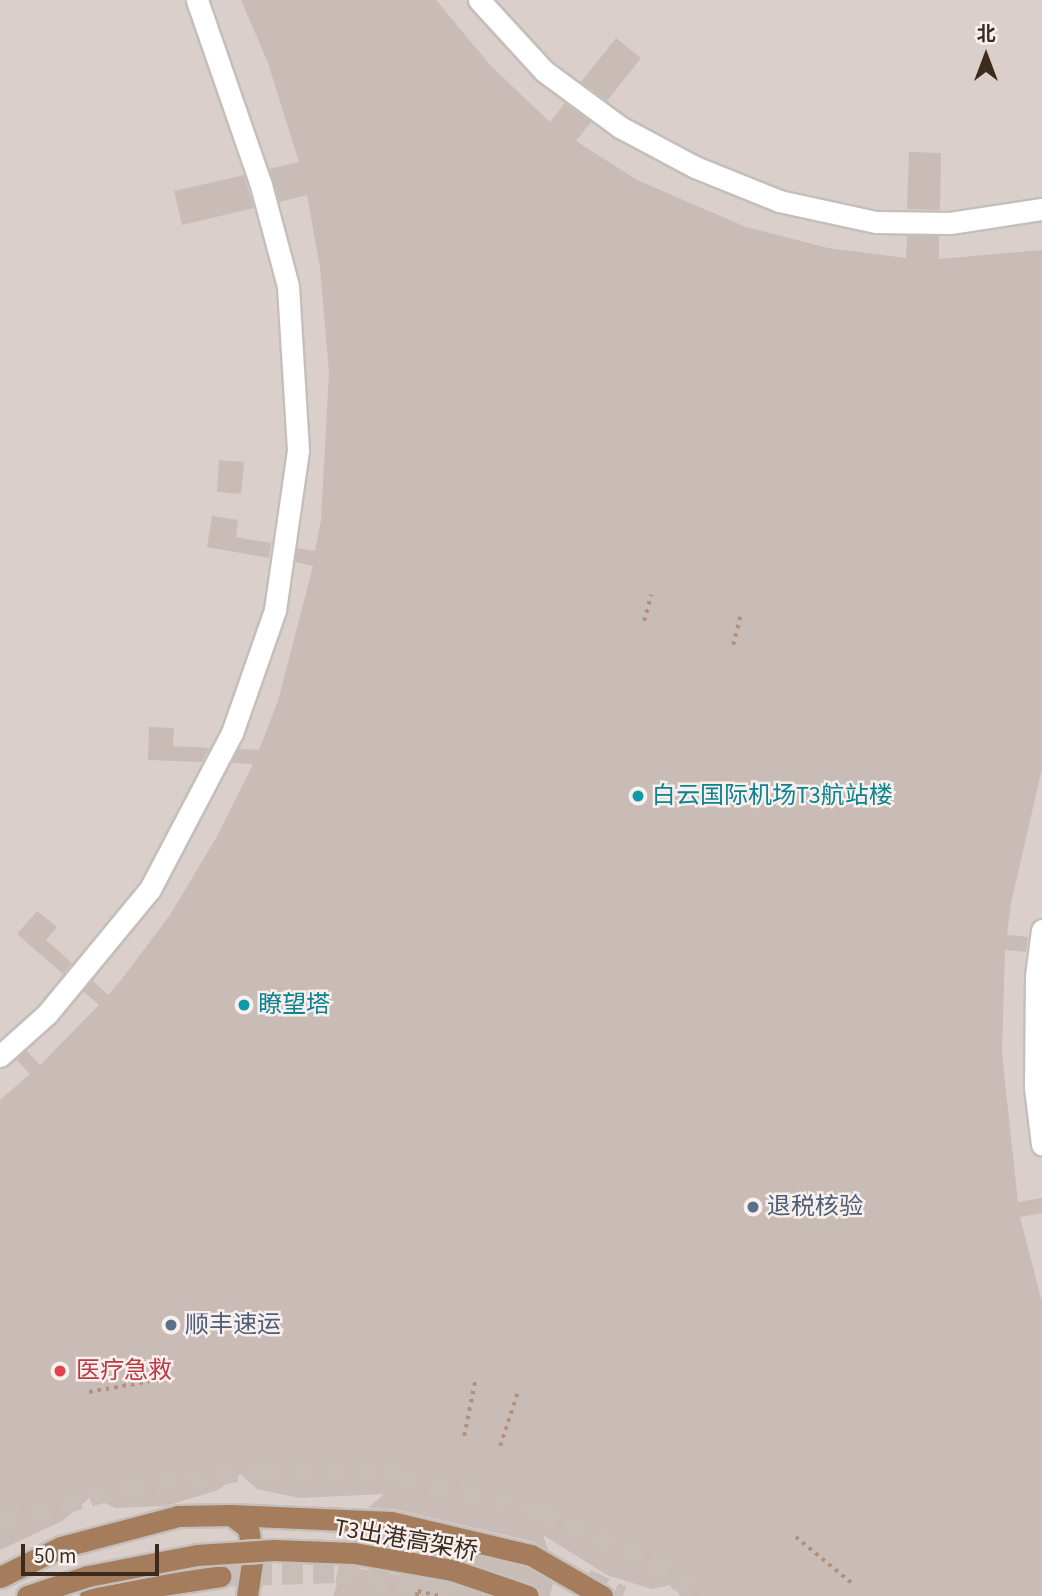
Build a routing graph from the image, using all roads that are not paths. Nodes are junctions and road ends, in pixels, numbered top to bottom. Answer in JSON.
{"nodes":[{"id":1,"x":197,"y":0,"type":"edge"},
{"id":2,"x":479,"y":0,"type":"edge"},
{"id":3,"x":1042,"y":209,"type":"edge"},
{"id":4,"x":1042,"y":930,"type":"edge"},
{"id":5,"x":0,"y":1056,"type":"edge"},
{"id":6,"x":1042,"y":1145,"type":"edge"},
{"id":7,"x":231,"y":1515,"type":"junction"},
{"id":8,"x":219,"y":1576,"type":"tunnel mouth"},
{"id":9,"x":0,"y":1577,"type":"edge"},
{"id":10,"x":27,"y":1596,"type":"edge"},
{"id":11,"x":90,"y":1596,"type":"edge"},
{"id":12,"x":247,"y":1596,"type":"edge"},
{"id":13,"x":528,"y":1596,"type":"edge"},
{"id":14,"x":602,"y":1596,"type":"tunnel mouth"}],
"edges":[{"from":1,"to":5,"type":"lane"},
{"from":2,"to":3,"type":"lane"},
{"from":4,"to":6,"type":"lane"},
{"from":7,"to":9,"type":"main road"},
{"from":7,"to":12,"type":"main road"},
{"from":7,"to":14,"type":"main road"},
{"from":8,"to":11,"type":"main road"},
{"from":10,"to":13,"type":"main road","name":"T3出港高架桥","bridge":true}]}
